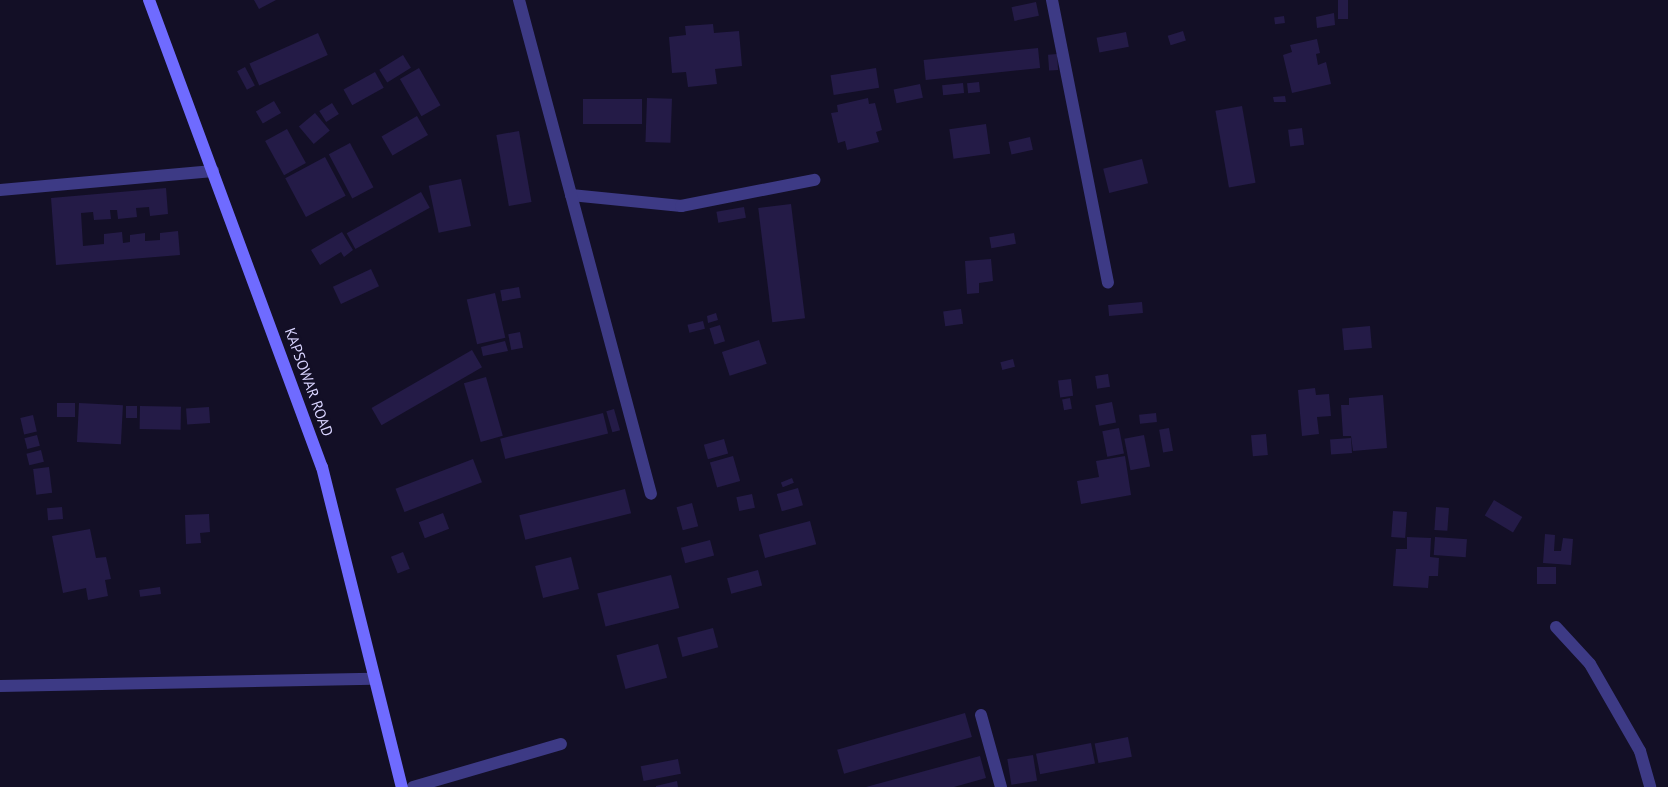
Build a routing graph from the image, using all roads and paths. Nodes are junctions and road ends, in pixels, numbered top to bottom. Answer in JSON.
{"nodes":[{"id":1,"x":149,"y":0,"type":"edge"},
{"id":2,"x":519,"y":0,"type":"edge"},
{"id":3,"x":1052,"y":0,"type":"edge"},
{"id":4,"x":213,"y":171,"type":"junction"},
{"id":5,"x":814,"y":180,"type":"dead end"},
{"id":6,"x":0,"y":190,"type":"edge"},
{"id":7,"x":571,"y":195,"type":"junction"},
{"id":8,"x":1108,"y":282,"type":"dead end"},
{"id":9,"x":651,"y":494,"type":"dead end"},
{"id":10,"x":1556,"y":628,"type":"dead end"},
{"id":11,"x":373,"y":679,"type":"junction"},
{"id":12,"x":0,"y":686,"type":"edge"},
{"id":13,"x":981,"y":715,"type":"dead end"},
{"id":14,"x":561,"y":744,"type":"dead end"},
{"id":15,"x":402,"y":787,"type":"edge"},
{"id":16,"x":412,"y":787,"type":"edge"},
{"id":17,"x":1001,"y":787,"type":"edge"},
{"id":18,"x":1650,"y":787,"type":"edge"}],
"edges":[{"from":1,"to":4,"type":"main road","name":"KAPSOWAR ROAD"},
{"from":2,"to":7,"type":"street"},
{"from":3,"to":8,"type":"street"},
{"from":4,"to":6,"type":"street"},
{"from":4,"to":11,"type":"main road","name":"KAPSOWAR ROAD"},
{"from":5,"to":7,"type":"street"},
{"from":7,"to":9,"type":"street"},
{"from":10,"to":18,"type":"street"},
{"from":11,"to":12,"type":"street"},
{"from":11,"to":15,"type":"main road","name":"KAPSOWAR ROAD"},
{"from":13,"to":17,"type":"street"},
{"from":14,"to":16,"type":"street"}]}
